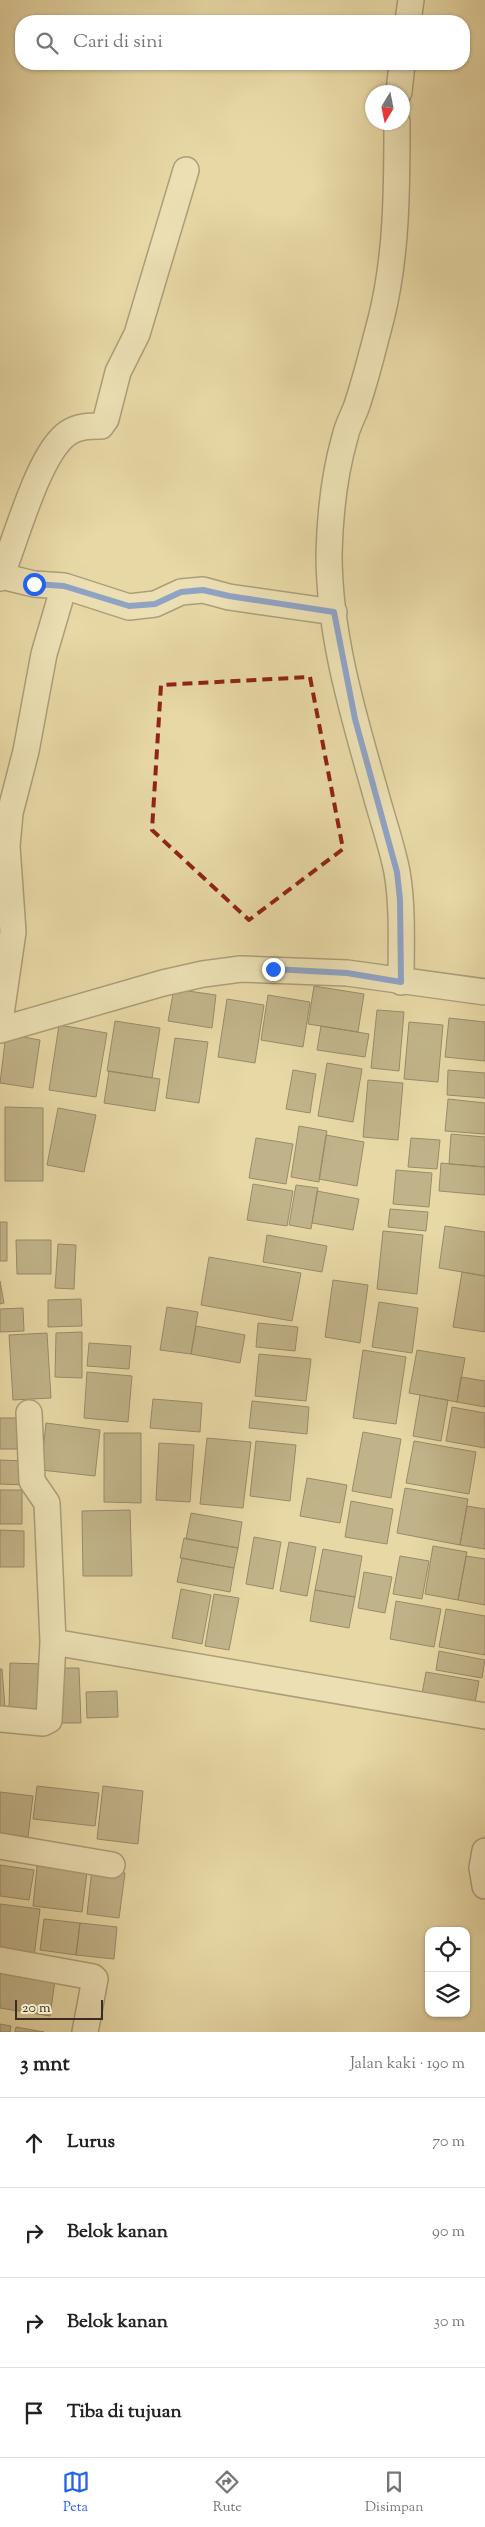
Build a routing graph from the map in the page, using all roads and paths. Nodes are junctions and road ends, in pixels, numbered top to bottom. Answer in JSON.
{"nodes":[{"id":1,"x":411,"y":0,"type":"edge"},
{"id":2,"x":409,"y":15,"type":"edge"},
{"id":3,"x":401,"y":70,"type":"edge"},
{"id":4,"x":400,"y":85,"type":"edge"},
{"id":5,"x":397,"y":130,"type":"edge"},
{"id":6,"x":186,"y":170,"type":"dead end"},
{"id":7,"x":0,"y":577,"type":"edge"},
{"id":8,"x":64,"y":586,"type":"junction"},
{"id":9,"x":334,"y":612,"type":"junction"},
{"id":10,"x":401,"y":982,"type":"junction"},
{"id":11,"x":485,"y":992,"type":"edge"},
{"id":12,"x":0,"y":1021,"type":"edge"},
{"id":13,"x":0,"y":1030,"type":"edge"},
{"id":14,"x":29,"y":1412,"type":"dead end"},
{"id":15,"x":53,"y":1642,"type":"junction"},
{"id":16,"x":485,"y":1716,"type":"edge"},
{"id":17,"x":0,"y":1719,"type":"edge"},
{"id":18,"x":0,"y":1846,"type":"edge"},
{"id":19,"x":485,"y":1851,"type":"edge"},
{"id":20,"x":112,"y":1865,"type":"dead end"},
{"id":21,"x":485,"y":1886,"type":"edge"},
{"id":22,"x":0,"y":1960,"type":"edge"},
{"id":23,"x":85,"y":2032,"type":"edge"}],
"edges":[{"from":1,"to":2,"type":"street"},
{"from":3,"to":4,"type":"street"},
{"from":5,"to":9,"type":"street"},
{"from":6,"to":7,"type":"street"},
{"from":7,"to":8,"type":"street"},
{"from":8,"to":9,"type":"street"},
{"from":8,"to":12,"type":"street"},
{"from":9,"to":10,"type":"street"},
{"from":10,"to":11,"type":"street"},
{"from":10,"to":13,"type":"street"},
{"from":14,"to":15,"type":"street"},
{"from":15,"to":16,"type":"street"},
{"from":15,"to":17,"type":"street"},
{"from":18,"to":20,"type":"street"},
{"from":19,"to":21,"type":"street"},
{"from":22,"to":23,"type":"street"}]}
